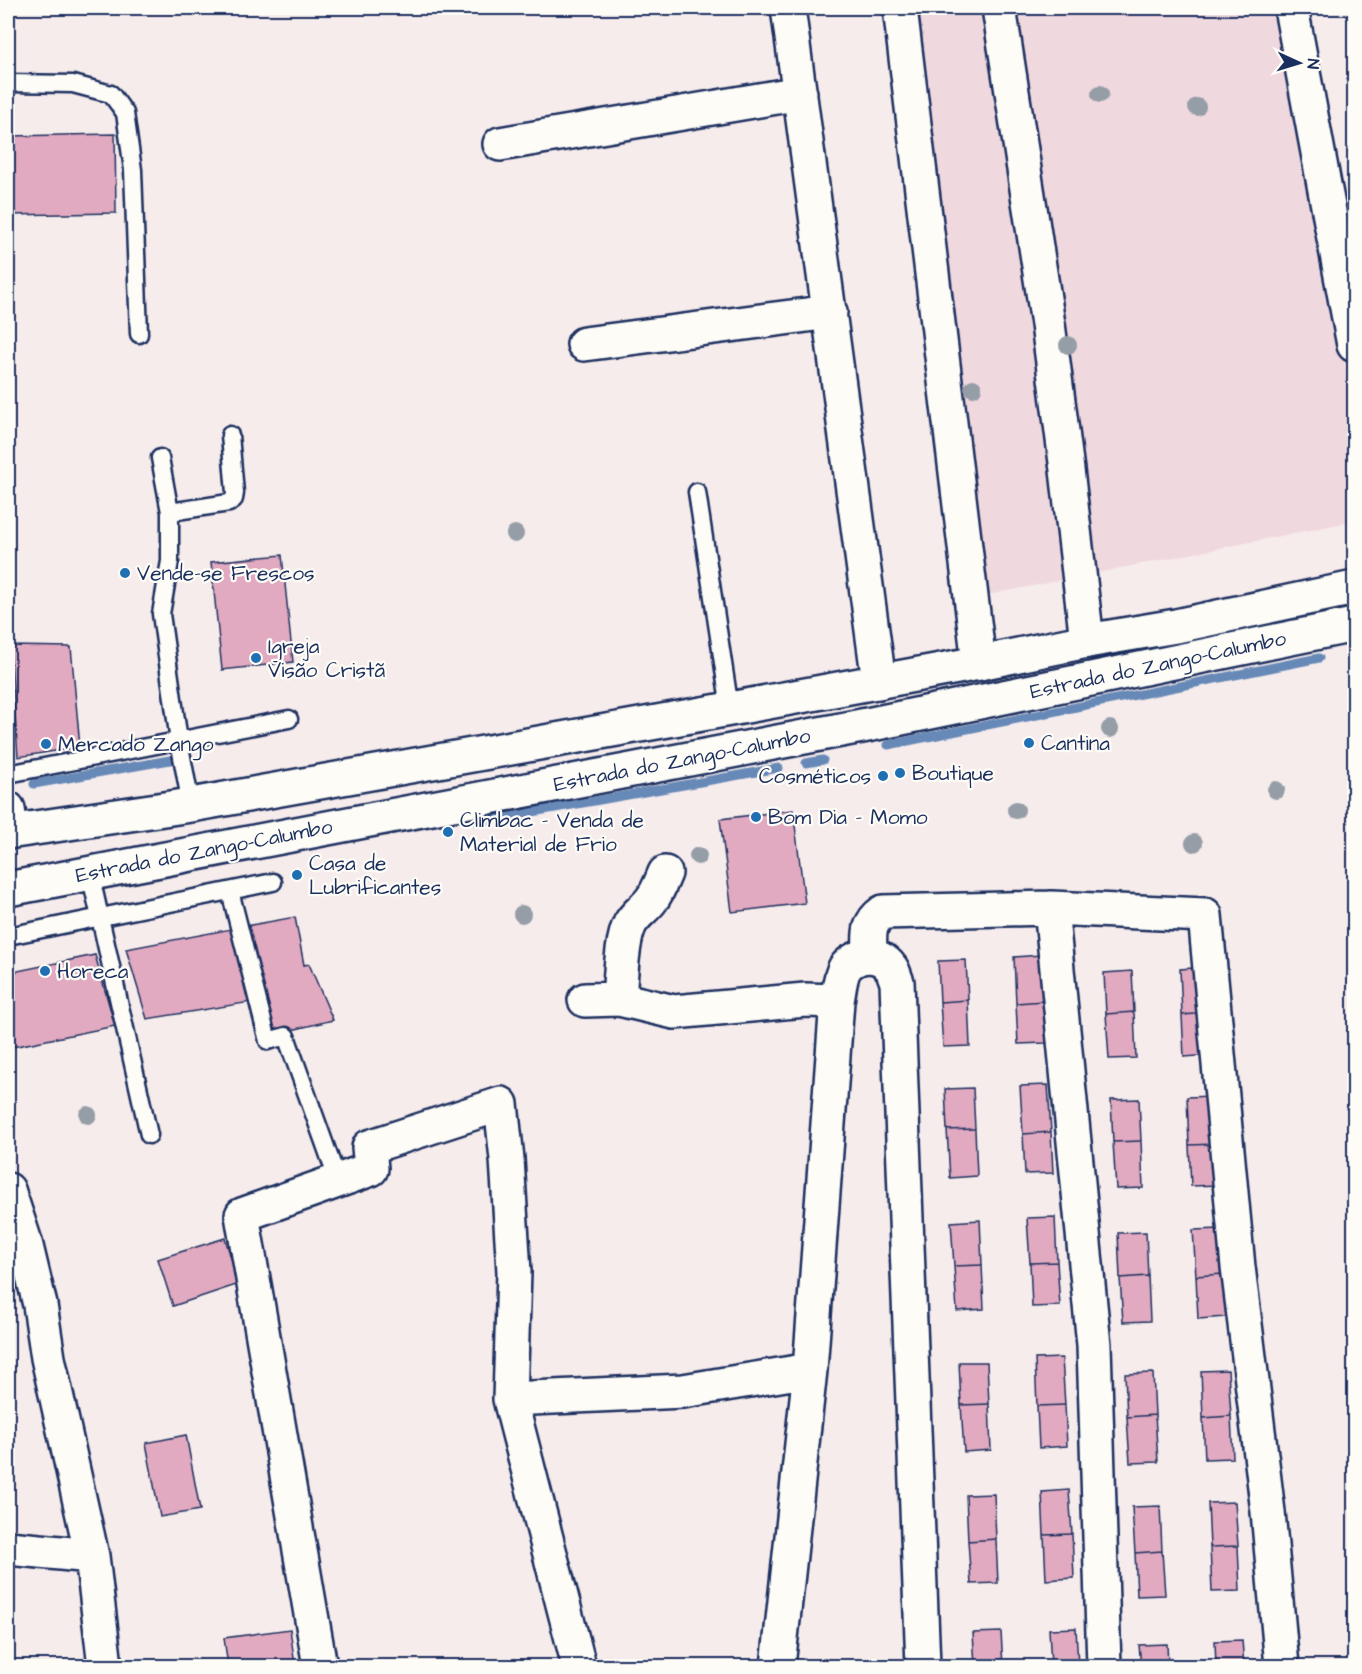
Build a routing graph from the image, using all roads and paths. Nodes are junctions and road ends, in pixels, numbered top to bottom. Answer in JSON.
{"nodes":[{"id":1,"x":789,"y":8,"type":"edge"},
{"id":2,"x":900,"y":8,"type":"edge"},
{"id":3,"x":999,"y":8,"type":"edge"},
{"id":4,"x":1291,"y":8,"type":"edge"},
{"id":5,"x":8,"y":83,"type":"edge"},
{"id":6,"x":800,"y":93,"type":"junction"},
{"id":7,"x":500,"y":144,"type":"dead end"},
{"id":8,"x":830,"y":312,"type":"junction"},
{"id":9,"x":139,"y":334,"type":"dead end"},
{"id":10,"x":584,"y":344,"type":"dead end"},
{"id":11,"x":1354,"y":345,"type":"edge"},
{"id":12,"x":230,"y":435,"type":"dead end"},
{"id":13,"x":160,"y":458,"type":"dead end"},
{"id":14,"x":697,"y":492,"type":"dead end"},
{"id":15,"x":170,"y":512,"type":"junction"},
{"id":16,"x":1354,"y":588,"type":"edge"},
{"id":17,"x":1354,"y":625,"type":"edge"},
{"id":18,"x":1087,"y":641,"type":"junction"},
{"id":19,"x":979,"y":663,"type":"junction"},
{"id":20,"x":879,"y":682,"type":"junction"},
{"id":21,"x":730,"y":709,"type":"junction"},
{"id":22,"x":289,"y":719,"type":"dead end"},
{"id":23,"x":179,"y":741,"type":"junction"},
{"id":24,"x":8,"y":774,"type":"edge"},
{"id":25,"x":191,"y":804,"type":"junction"},
{"id":26,"x":9,"y":824,"type":"edge"},
{"id":27,"x":90,"y":873,"type":"junction"},
{"id":28,"x":664,"y":873,"type":"dead end"},
{"id":29,"x":273,"y":882,"type":"dead end"},
{"id":30,"x":8,"y":889,"type":"edge"},
{"id":31,"x":230,"y":891,"type":"junction"},
{"id":32,"x":1051,"y":908,"type":"junction"},
{"id":33,"x":100,"y":917,"type":"junction"},
{"id":34,"x":8,"y":936,"type":"edge"},
{"id":35,"x":870,"y":956,"type":"junction"},
{"id":36,"x":619,"y":999,"type":"junction"},
{"id":37,"x":585,"y":1000,"type":"dead end"},
{"id":38,"x":837,"y":1001,"type":"junction"},
{"id":39,"x":149,"y":1135,"type":"dead end"},
{"id":40,"x":338,"y":1181,"type":"junction"},
{"id":41,"x":8,"y":1190,"type":"edge"},
{"id":42,"x":810,"y":1370,"type":"junction"},
{"id":43,"x":510,"y":1399,"type":"junction"},
{"id":44,"x":8,"y":1548,"type":"edge"},
{"id":45,"x":92,"y":1556,"type":"junction"},
{"id":46,"x":105,"y":1666,"type":"edge"},
{"id":47,"x":320,"y":1666,"type":"edge"},
{"id":48,"x":579,"y":1666,"type":"edge"},
{"id":49,"x":778,"y":1666,"type":"edge"},
{"id":50,"x":923,"y":1666,"type":"edge"},
{"id":51,"x":1104,"y":1666,"type":"edge"},
{"id":52,"x":1282,"y":1666,"type":"edge"}],
"edges":[{"from":1,"to":6,"type":"street"},
{"from":2,"to":19,"type":"street"},
{"from":3,"to":18,"type":"street"},
{"from":4,"to":11,"type":"street"},
{"from":5,"to":9,"type":"lane"},
{"from":6,"to":7,"type":"street"},
{"from":6,"to":8,"type":"street"},
{"from":8,"to":10,"type":"street"},
{"from":8,"to":20,"type":"street"},
{"from":12,"to":15,"type":"lane"},
{"from":13,"to":15,"type":"lane"},
{"from":14,"to":21,"type":"lane"},
{"from":15,"to":23,"type":"lane"},
{"from":16,"to":18,"type":"street","name":"Estrada do Zango-Calumbo"},
{"from":17,"to":27,"type":"street","name":"Estrada do Zango-Calumbo"},
{"from":18,"to":19,"type":"street","name":"Estrada do Zango-Calumbo"},
{"from":19,"to":20,"type":"street","name":"Estrada do Zango-Calumbo"},
{"from":20,"to":21,"type":"street","name":"Estrada do Zango-Calumbo"},
{"from":21,"to":25,"type":"street","name":"Estrada do Zango-Calumbo"},
{"from":22,"to":23,"type":"lane"},
{"from":23,"to":24,"type":"lane"},
{"from":23,"to":25,"type":"lane"},
{"from":25,"to":26,"type":"street","name":"Estrada do Zango-Calumbo"},
{"from":27,"to":30,"type":"street","name":"Estrada do Zango-Calumbo"},
{"from":27,"to":33,"type":"lane"},
{"from":28,"to":36,"type":"street"},
{"from":29,"to":31,"type":"lane"},
{"from":31,"to":33,"type":"lane"},
{"from":31,"to":40,"type":"lane"},
{"from":32,"to":35,"type":"street"},
{"from":32,"to":51,"type":"street"},
{"from":32,"to":52,"type":"street"},
{"from":33,"to":34,"type":"lane"},
{"from":33,"to":39,"type":"lane"},
{"from":35,"to":38,"type":"street"},
{"from":35,"to":50,"type":"street"},
{"from":36,"to":37,"type":"street"},
{"from":36,"to":38,"type":"street"},
{"from":38,"to":42,"type":"street"},
{"from":40,"to":43,"type":"street"},
{"from":40,"to":47,"type":"street"},
{"from":41,"to":45,"type":"street"},
{"from":42,"to":43,"type":"street"},
{"from":42,"to":49,"type":"street"},
{"from":43,"to":48,"type":"street"},
{"from":44,"to":45,"type":"street"},
{"from":45,"to":46,"type":"street"}]}
